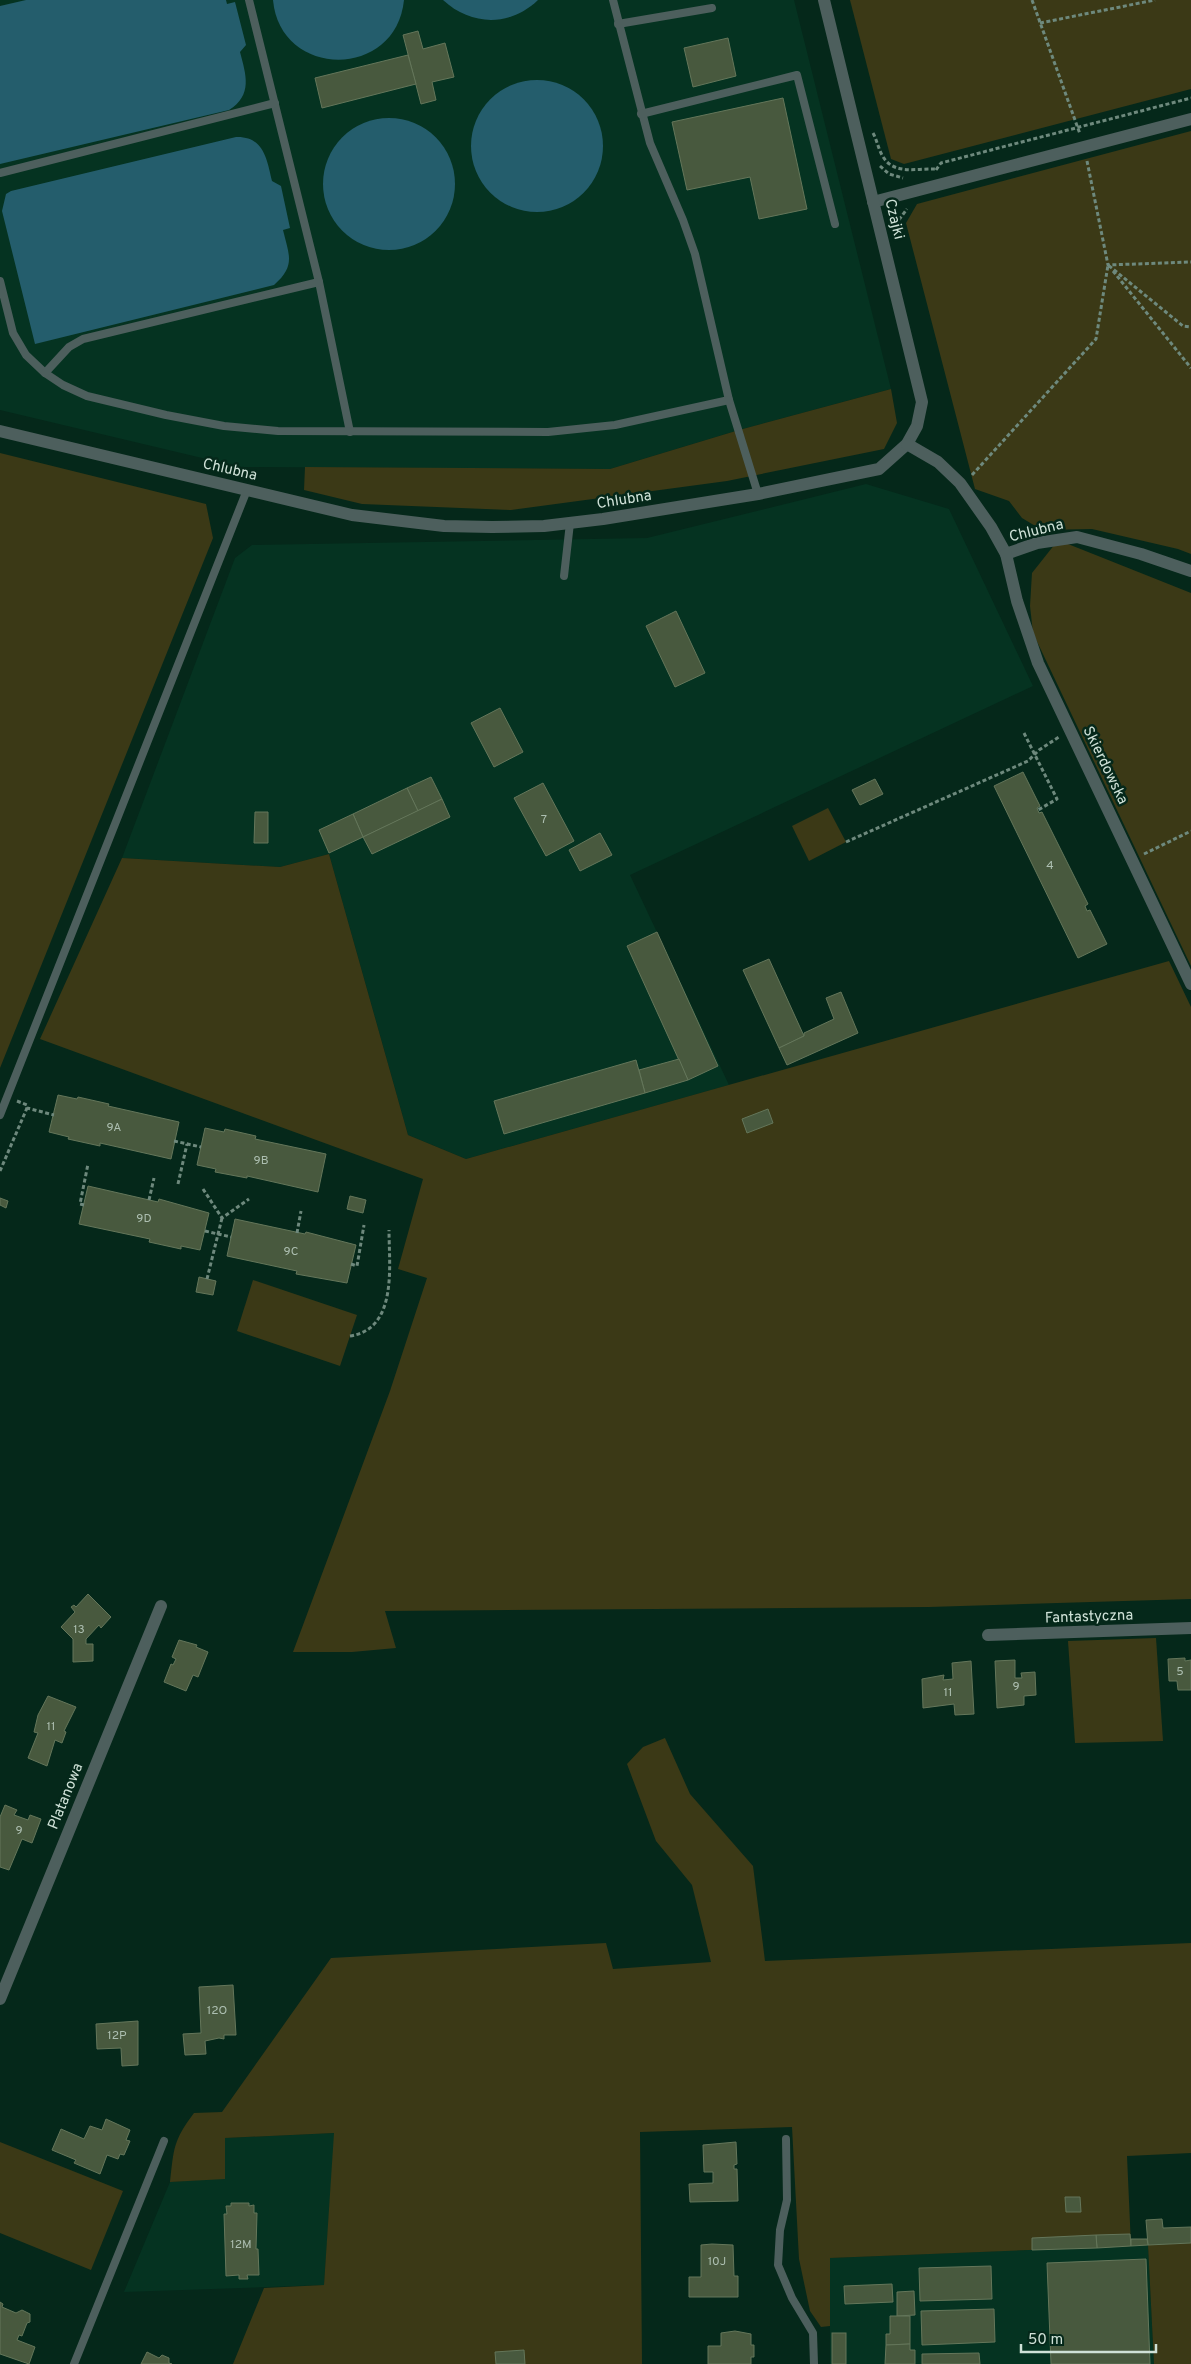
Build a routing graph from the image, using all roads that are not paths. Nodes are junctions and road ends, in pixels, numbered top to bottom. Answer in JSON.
{"nodes":[{"id":1,"x":249,"y":0,"type":"edge"},
{"id":2,"x":613,"y":0,"type":"edge"},
{"id":3,"x":824,"y":0,"type":"edge"},
{"id":4,"x":712,"y":8,"type":"dead end"},
{"id":5,"x":618,"y":24,"type":"junction"},
{"id":6,"x":274,"y":103,"type":"junction"},
{"id":7,"x":641,"y":114,"type":"junction"},
{"id":8,"x":1191,"y":119,"type":"edge"},
{"id":9,"x":0,"y":173,"type":"edge"},
{"id":10,"x":873,"y":202,"type":"junction"},
{"id":11,"x":835,"y":224,"type":"dead end"},
{"id":12,"x":0,"y":281,"type":"edge"},
{"id":13,"x":319,"y":282,"type":"junction"},
{"id":14,"x":45,"y":373,"type":"junction"},
{"id":15,"x":729,"y":400,"type":"junction"},
{"id":16,"x":0,"y":432,"type":"edge"},
{"id":17,"x":350,"y":432,"type":"junction"},
{"id":18,"x":907,"y":444,"type":"junction"},
{"id":19,"x":247,"y":490,"type":"junction"},
{"id":20,"x":758,"y":494,"type":"junction"},
{"id":21,"x":570,"y":523,"type":"junction"},
{"id":22,"x":1006,"y":554,"type":"junction"},
{"id":23,"x":1191,"y":572,"type":"edge"},
{"id":24,"x":564,"y":576,"type":"dead end"},
{"id":25,"x":1191,"y":984,"type":"edge"},
{"id":26,"x":0,"y":1115,"type":"edge"},
{"id":27,"x":161,"y":1606,"type":"dead end"},
{"id":28,"x":1191,"y":1628,"type":"edge"},
{"id":29,"x":988,"y":1635,"type":"dead end"},
{"id":30,"x":0,"y":1999,"type":"edge"},
{"id":31,"x":786,"y":2139,"type":"dead end"},
{"id":32,"x":164,"y":2141,"type":"dead end"},
{"id":33,"x":74,"y":2364,"type":"edge"},
{"id":34,"x":814,"y":2364,"type":"edge"}],
"edges":[{"from":1,"to":6,"type":"lane"},
{"from":2,"to":5,"type":"lane"},
{"from":3,"to":10,"type":"street","name":"Czajki"},
{"from":4,"to":5,"type":"lane"},
{"from":5,"to":7,"type":"lane"},
{"from":6,"to":9,"type":"lane"},
{"from":6,"to":13,"type":"lane"},
{"from":7,"to":11,"type":"lane"},
{"from":7,"to":15,"type":"lane"},
{"from":8,"to":10,"type":"street"},
{"from":10,"to":18,"type":"street","name":"Czajki"},
{"from":12,"to":14,"type":"lane"},
{"from":13,"to":14,"type":"lane"},
{"from":13,"to":17,"type":"lane"},
{"from":14,"to":17,"type":"lane"},
{"from":15,"to":17,"type":"lane"},
{"from":15,"to":20,"type":"lane"},
{"from":16,"to":19,"type":"street","name":"Chlubna"},
{"from":18,"to":20,"type":"street","name":"Chlubna"},
{"from":18,"to":22,"type":"street","name":"Chlubna"},
{"from":19,"to":21,"type":"street","name":"Chlubna"},
{"from":19,"to":26,"type":"lane"},
{"from":20,"to":21,"type":"street","name":"Chlubna"},
{"from":21,"to":24,"type":"lane"},
{"from":22,"to":23,"type":"street","name":"Chlubna"},
{"from":22,"to":25,"type":"street","name":"Skierdowska"},
{"from":27,"to":30,"type":"street","name":"Platanowa"},
{"from":28,"to":29,"type":"street","name":"Fantastyczna"},
{"from":31,"to":34,"type":"lane"},
{"from":32,"to":33,"type":"lane"}]}
